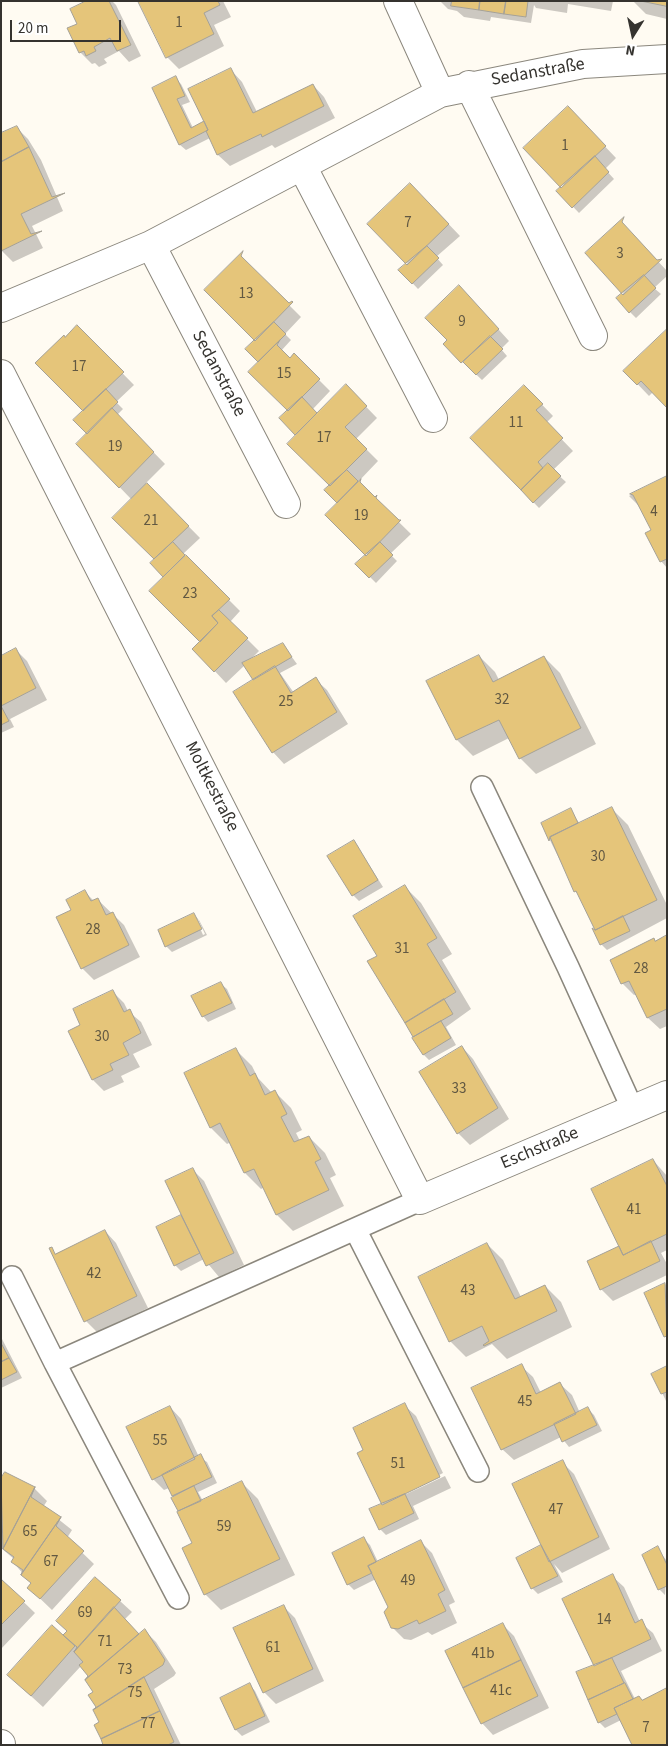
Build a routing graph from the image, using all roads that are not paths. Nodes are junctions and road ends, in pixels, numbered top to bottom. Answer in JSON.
{"nodes":[{"id":1,"x":398,"y":1,"type":"edge"},
{"id":2,"x":667,"y":59,"type":"edge"},
{"id":3,"x":470,"y":86,"type":"junction"},
{"id":4,"x":440,"y":93,"type":"junction"},
{"id":5,"x":302,"y":166,"type":"junction"},
{"id":6,"x":151,"y":245,"type":"junction"},
{"id":7,"x":1,"y":308,"type":"edge"},
{"id":8,"x":593,"y":336,"type":"dead end"},
{"id":9,"x":1,"y":374,"type":"edge"},
{"id":10,"x":433,"y":418,"type":"dead end"},
{"id":11,"x":286,"y":504,"type":"dead end"},
{"id":12,"x":482,"y":787,"type":"dead end"},
{"id":13,"x":664,"y":1103,"type":"edge"},
{"id":14,"x":633,"y":1110,"type":"junction"},
{"id":15,"x":420,"y":1200,"type":"junction"},
{"id":16,"x":355,"y":1229,"type":"junction"},
{"id":17,"x":12,"y":1277,"type":"dead end"},
{"id":18,"x":55,"y":1364,"type":"junction"},
{"id":19,"x":478,"y":1471,"type":"dead end"},
{"id":20,"x":178,"y":1598,"type":"dead end"}],
"edges":[{"from":1,"to":4,"type":"street"},
{"from":2,"to":3,"type":"street","name":"Sedanstraße"},
{"from":3,"to":4,"type":"street","name":"Sedanstraße"},
{"from":3,"to":8,"type":"street","name":"Sedanstraße"},
{"from":4,"to":5,"type":"street","name":"Sedanstraße"},
{"from":5,"to":6,"type":"street","name":"Sedanstraße"},
{"from":5,"to":10,"type":"street"},
{"from":6,"to":7,"type":"street","name":"Sedanstraße"},
{"from":6,"to":11,"type":"street","name":"Sedanstraße"},
{"from":9,"to":15,"type":"street","name":"Moltkestraße"},
{"from":12,"to":14,"type":"lane"},
{"from":13,"to":14,"type":"street","name":"Eschstraße"},
{"from":14,"to":15,"type":"street","name":"Eschstraße"},
{"from":15,"to":16,"type":"lane"},
{"from":16,"to":18,"type":"lane"},
{"from":16,"to":19,"type":"lane"},
{"from":17,"to":18,"type":"lane"},
{"from":18,"to":20,"type":"lane"}]}
